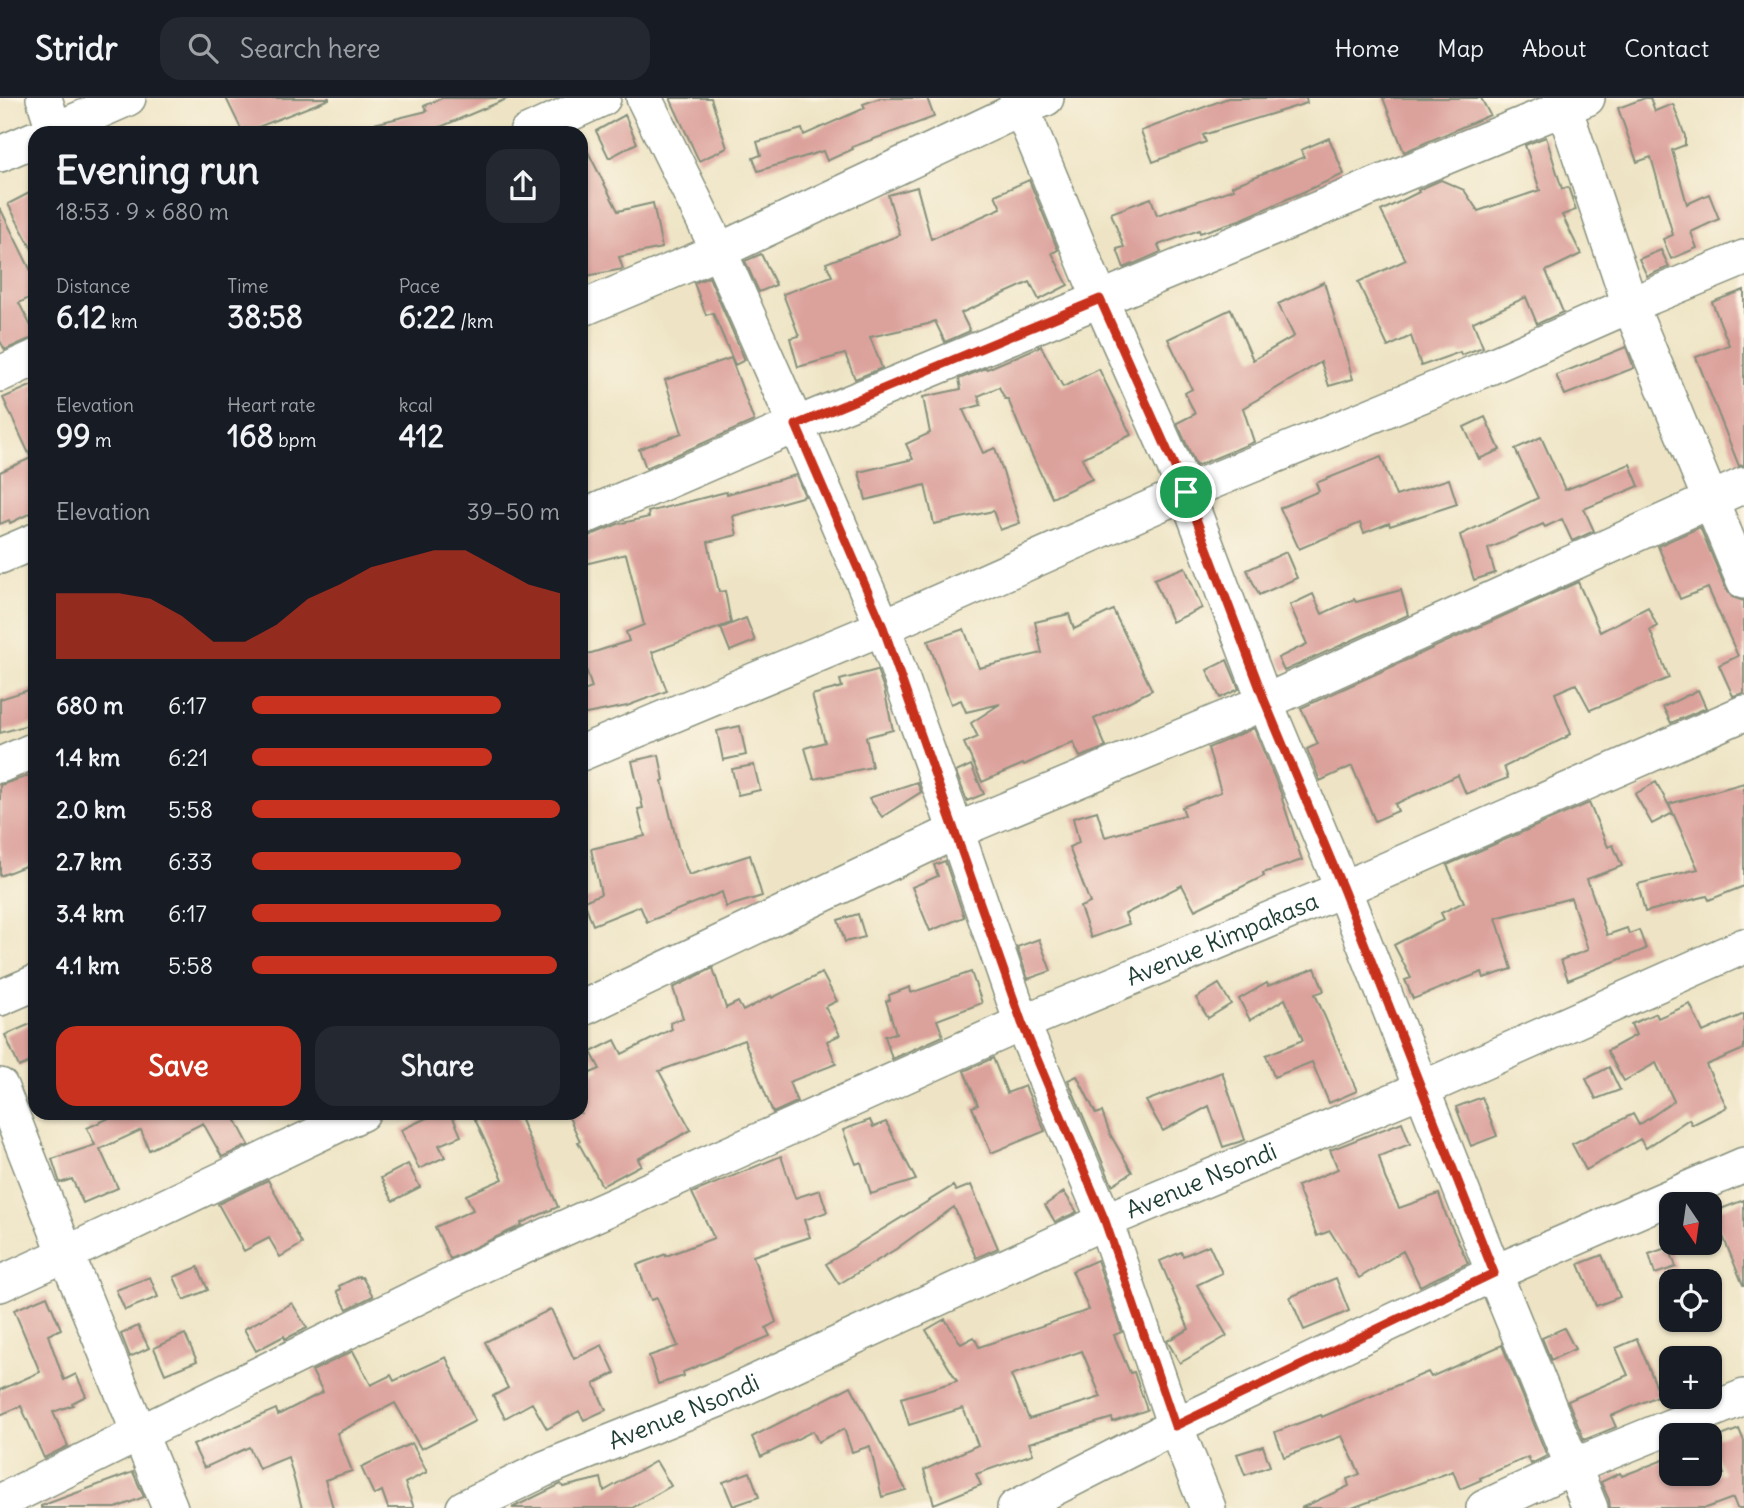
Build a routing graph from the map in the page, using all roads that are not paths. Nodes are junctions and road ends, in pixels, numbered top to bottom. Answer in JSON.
{"nodes":[{"id":1,"x":44,"y":98,"type":"edge"},
{"id":2,"x":128,"y":98,"type":"edge"},
{"id":3,"x":603,"y":98,"type":"edge"},
{"id":4,"x":644,"y":98,"type":"edge"},
{"id":5,"x":1028,"y":101,"type":"edge"},
{"id":6,"x":1571,"y":101,"type":"edge"},
{"id":7,"x":47,"y":126,"type":"edge"},
{"id":8,"x":66,"y":126,"type":"edge"},
{"id":9,"x":542,"y":126,"type":"edge"},
{"id":10,"x":28,"y":142,"type":"edge"},
{"id":11,"x":0,"y":154,"type":"edge"},
{"id":12,"x":719,"y":251,"type":"junction"},
{"id":13,"x":1744,"y":258,"type":"edge"},
{"id":14,"x":1100,"y":299,"type":"junction"},
{"id":15,"x":1630,"y":305,"type":"junction"},
{"id":16,"x":588,"y":306,"type":"edge"},
{"id":17,"x":28,"y":361,"type":"edge"},
{"id":18,"x":0,"y":374,"type":"edge"},
{"id":19,"x":796,"y":425,"type":"junction"},
{"id":20,"x":1744,"y":485,"type":"edge"},
{"id":21,"x":1186,"y":492,"type":"junction"},
{"id":22,"x":1711,"y":499,"type":"junction"},
{"id":23,"x":588,"y":515,"type":"edge"},
{"id":24,"x":28,"y":544,"type":"edge"},
{"id":25,"x":0,"y":556,"type":"edge"},
{"id":26,"x":1744,"y":581,"type":"edge"},
{"id":27,"x":883,"y":627,"type":"junction"},
{"id":28,"x":1265,"y":702,"type":"junction"},
{"id":29,"x":1744,"y":713,"type":"edge"},
{"id":30,"x":588,"y":750,"type":"edge"},
{"id":31,"x":28,"y":753,"type":"edge"},
{"id":32,"x":0,"y":765,"type":"edge"},
{"id":33,"x":956,"y":831,"type":"junction"},
{"id":34,"x":1343,"y":889,"type":"junction"},
{"id":35,"x":1744,"y":946,"type":"edge"},
{"id":36,"x":28,"y":986,"type":"edge"},
{"id":37,"x":0,"y":998,"type":"edge"},
{"id":38,"x":588,"y":1006,"type":"edge"},
{"id":39,"x":1022,"y":1023,"type":"junction"},
{"id":40,"x":0,"y":1086,"type":"edge"},
{"id":41,"x":1422,"y":1090,"type":"junction"},
{"id":42,"x":347,"y":1120,"type":"edge"},
{"id":43,"x":1744,"y":1165,"type":"edge"},
{"id":44,"x":1105,"y":1221,"type":"junction"},
{"id":45,"x":66,"y":1254,"type":"junction"},
{"id":46,"x":1494,"y":1273,"type":"junction"},
{"id":47,"x":0,"y":1284,"type":"edge"},
{"id":48,"x":1744,"y":1397,"type":"edge"},
{"id":49,"x":1175,"y":1426,"type":"junction"},
{"id":50,"x":140,"y":1432,"type":"junction"},
{"id":51,"x":1574,"y":1466,"type":"junction"},
{"id":52,"x":0,"y":1502,"type":"edge"},
{"id":53,"x":170,"y":1508,"type":"edge"},
{"id":54,"x":464,"y":1508,"type":"edge"},
{"id":55,"x":1015,"y":1508,"type":"edge"},
{"id":56,"x":1208,"y":1508,"type":"edge"},
{"id":57,"x":1484,"y":1508,"type":"edge"},
{"id":58,"x":1590,"y":1508,"type":"edge"}],
"edges":[{"from":1,"to":7,"type":"street"},
{"from":2,"to":8,"type":"street"},
{"from":3,"to":9,"type":"street"},
{"from":4,"to":12,"type":"street"},
{"from":5,"to":12,"type":"street"},
{"from":5,"to":14,"type":"street"},
{"from":6,"to":14,"type":"street"},
{"from":6,"to":15,"type":"street"},
{"from":10,"to":11,"type":"street"},
{"from":12,"to":16,"type":"street"},
{"from":12,"to":19,"type":"street"},
{"from":13,"to":15,"type":"street"},
{"from":14,"to":19,"type":"street"},
{"from":14,"to":21,"type":"street"},
{"from":15,"to":21,"type":"street"},
{"from":15,"to":22,"type":"street"},
{"from":17,"to":18,"type":"street"},
{"from":19,"to":23,"type":"street"},
{"from":19,"to":27,"type":"street"},
{"from":20,"to":22,"type":"street"},
{"from":21,"to":27,"type":"street"},
{"from":21,"to":28,"type":"street"},
{"from":22,"to":26,"type":"street"},
{"from":22,"to":28,"type":"street"},
{"from":24,"to":25,"type":"street"},
{"from":27,"to":30,"type":"street"},
{"from":27,"to":33,"type":"street"},
{"from":28,"to":33,"type":"street"},
{"from":28,"to":34,"type":"street"},
{"from":29,"to":34,"type":"street","name":"Avenue Kimpakasa"},
{"from":31,"to":32,"type":"street"},
{"from":33,"to":38,"type":"street"},
{"from":33,"to":39,"type":"street"},
{"from":34,"to":39,"type":"street","name":"Avenue Kimpakasa"},
{"from":34,"to":41,"type":"street"},
{"from":35,"to":41,"type":"street","name":"Avenue Nsondi"},
{"from":36,"to":37,"type":"street"},
{"from":39,"to":44,"type":"street"},
{"from":39,"to":50,"type":"street","name":"Avenue Kimpakasa"},
{"from":40,"to":45,"type":"street"},
{"from":41,"to":44,"type":"street","name":"Avenue Nsondi"},
{"from":41,"to":46,"type":"street"},
{"from":42,"to":45,"type":"street"},
{"from":43,"to":46,"type":"street"},
{"from":44,"to":49,"type":"street"},
{"from":44,"to":54,"type":"street","name":"Avenue Nsondi"},
{"from":45,"to":47,"type":"street"},
{"from":45,"to":50,"type":"street"},
{"from":46,"to":49,"type":"street"},
{"from":46,"to":51,"type":"street"},
{"from":48,"to":51,"type":"street"},
{"from":49,"to":55,"type":"street"},
{"from":49,"to":56,"type":"street"},
{"from":50,"to":52,"type":"street","name":"Avenue Kimpakasa"},
{"from":50,"to":53,"type":"street"},
{"from":51,"to":57,"type":"street"},
{"from":51,"to":58,"type":"street"}]}
